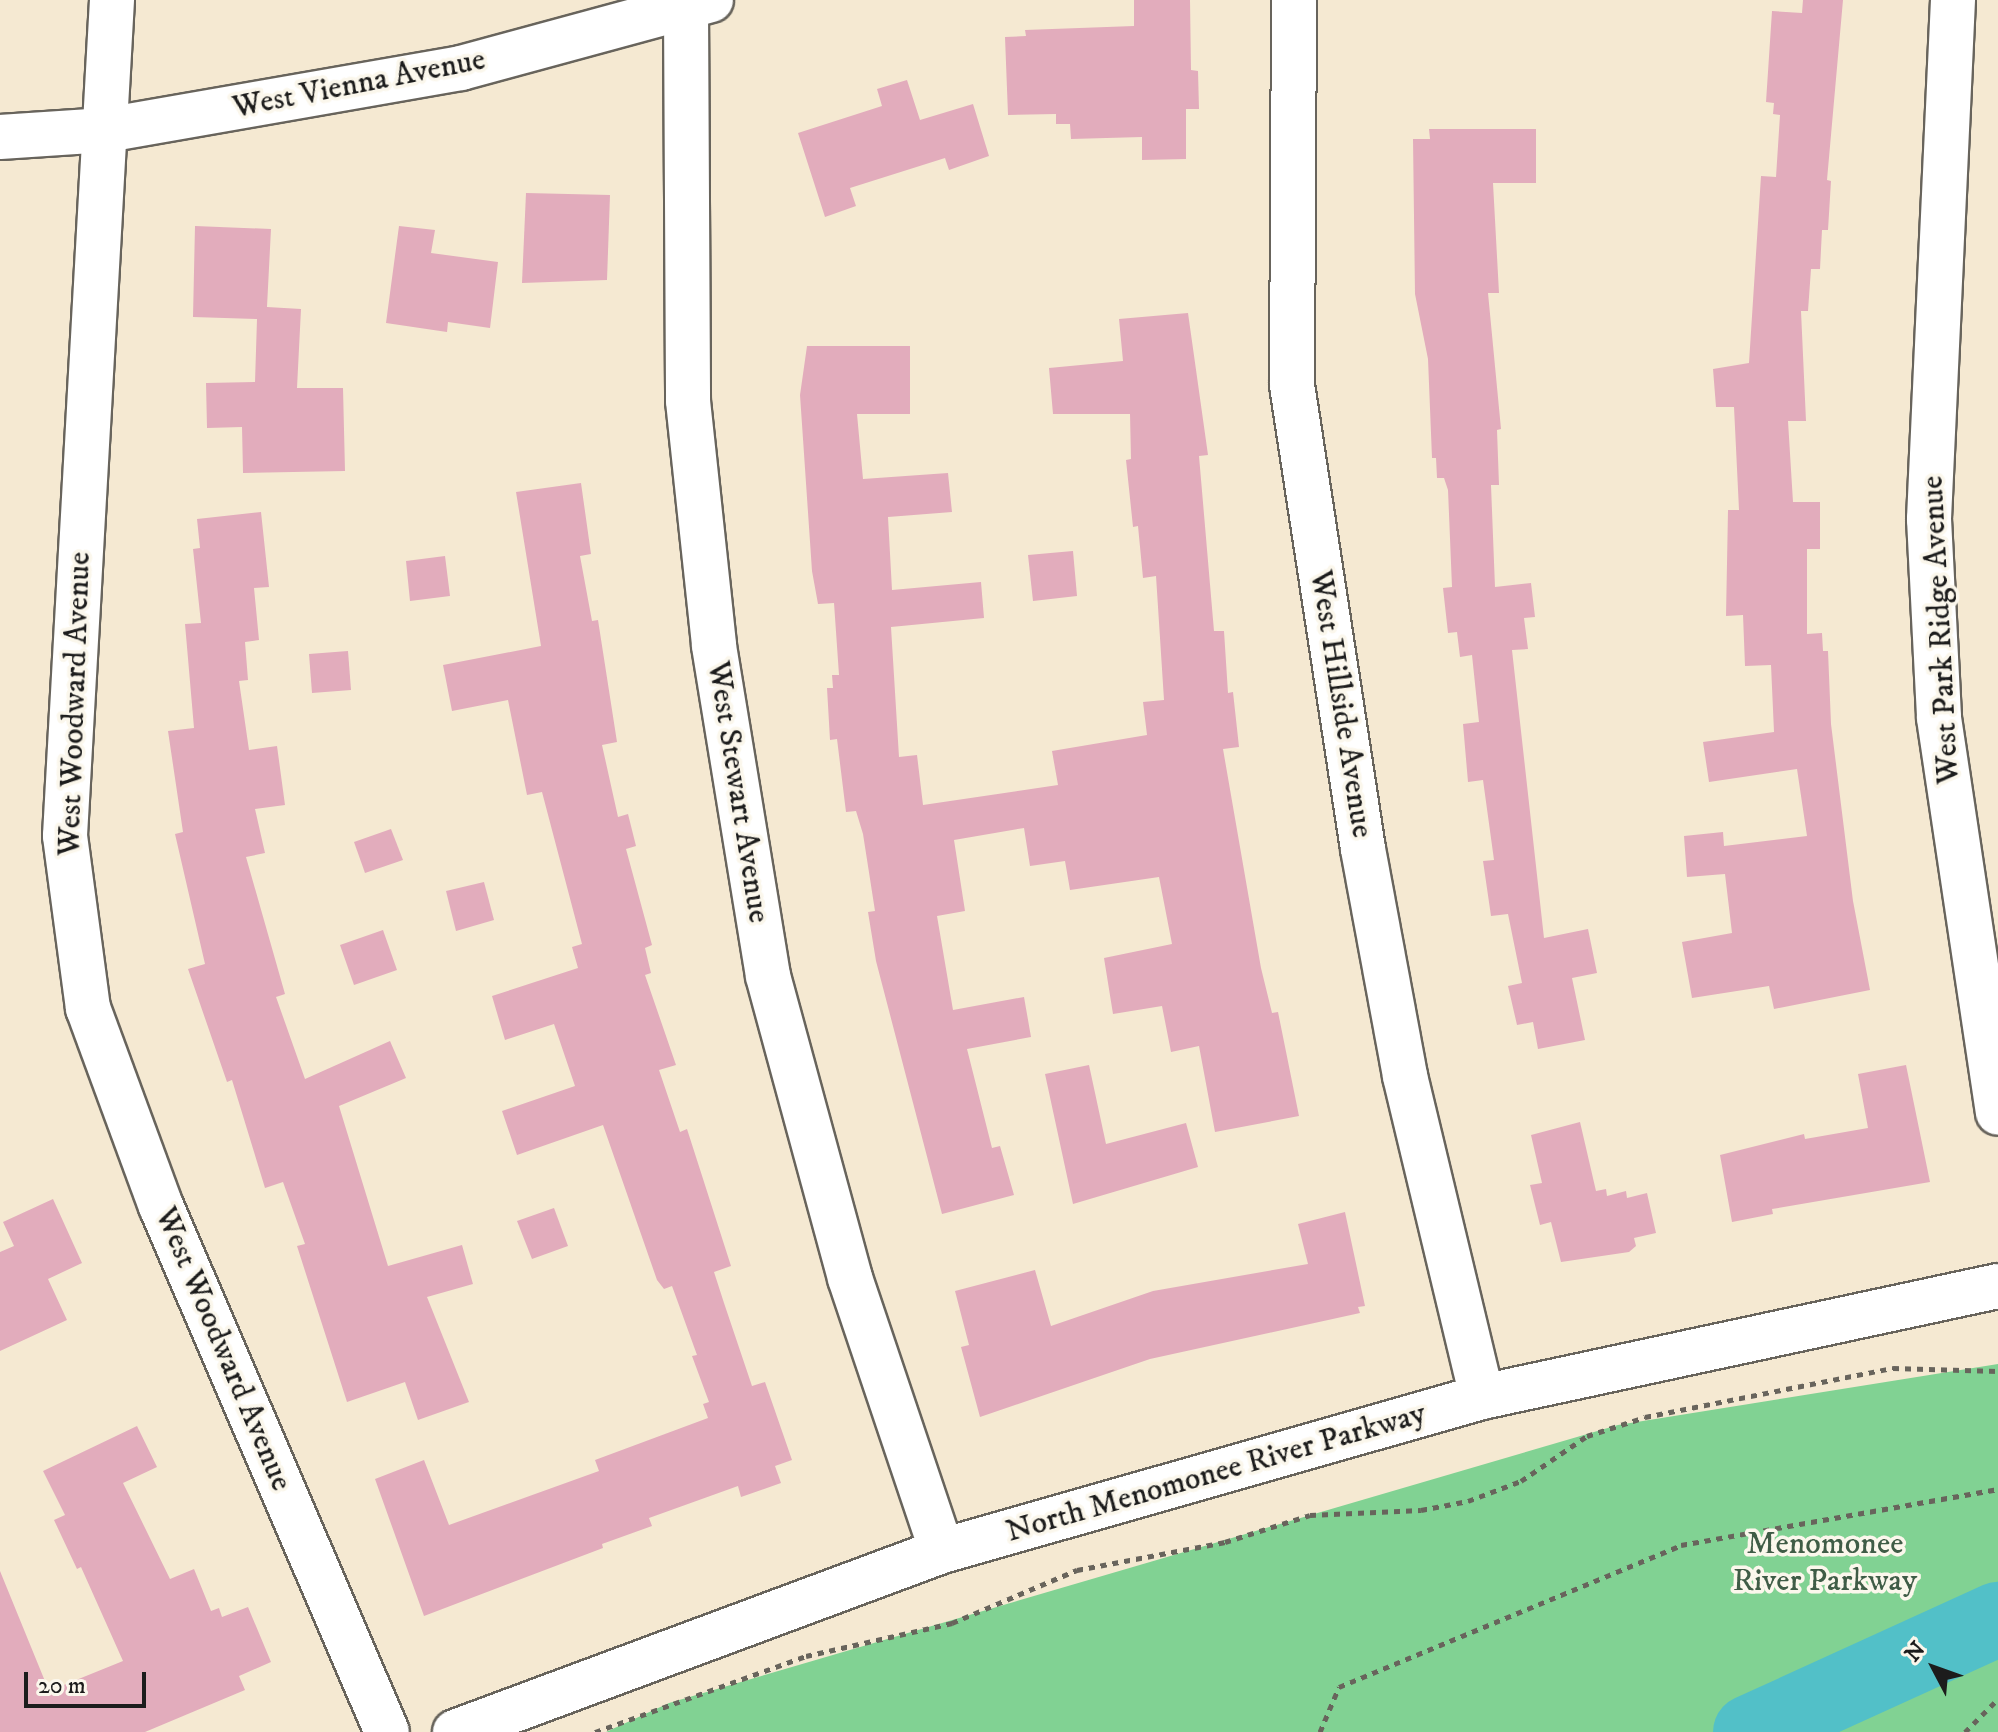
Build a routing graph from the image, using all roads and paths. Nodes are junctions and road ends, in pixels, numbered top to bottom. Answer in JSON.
{"nodes":[{"id":1,"x":112,"y":0,"type":"edge"},
{"id":2,"x":1294,"y":0,"type":"edge"},
{"id":3,"x":1953,"y":0,"type":"edge"},
{"id":4,"x":698,"y":4,"type":"edge"},
{"id":5,"x":106,"y":130,"type":"junction"},
{"id":6,"x":0,"y":137,"type":"edge"},
{"id":7,"x":1998,"y":1113,"type":"edge"},
{"id":8,"x":1998,"y":1286,"type":"edge"},
{"id":9,"x":1998,"y":1371,"type":"edge"},
{"id":10,"x":1482,"y":1397,"type":"junction"},
{"id":11,"x":1998,"y":1489,"type":"edge"},
{"id":12,"x":942,"y":1551,"type":"junction"},
{"id":13,"x":1998,"y":1699,"type":"edge"},
{"id":14,"x":387,"y":1732,"type":"edge"},
{"id":15,"x":455,"y":1732,"type":"edge"},
{"id":16,"x":595,"y":1732,"type":"edge"},
{"id":17,"x":1320,"y":1732,"type":"edge"},
{"id":18,"x":1965,"y":1732,"type":"edge"}],
"edges":[{"from":1,"to":5,"type":"street","name":"West Woodward Avenue"},
{"from":2,"to":10,"type":"street","name":"West Hillside Avenue"},
{"from":3,"to":7,"type":"street","name":"West Park Ridge Avenue"},
{"from":4,"to":5,"type":"street","name":"West Vienna Avenue"},
{"from":4,"to":12,"type":"street","name":"West Stewart Avenue"},
{"from":5,"to":6,"type":"street","name":"West Vienna Avenue"},
{"from":5,"to":14,"type":"street","name":"West Woodward Avenue"},
{"from":8,"to":10,"type":"street","name":"North Menomonee River Parkway"},
{"from":9,"to":16,"type":"path"},
{"from":10,"to":12,"type":"street","name":"North Menomonee River Parkway"},
{"from":11,"to":17,"type":"path"},
{"from":12,"to":15,"type":"street","name":"North Menomonee River Parkway"},
{"from":13,"to":18,"type":"path"}]}
